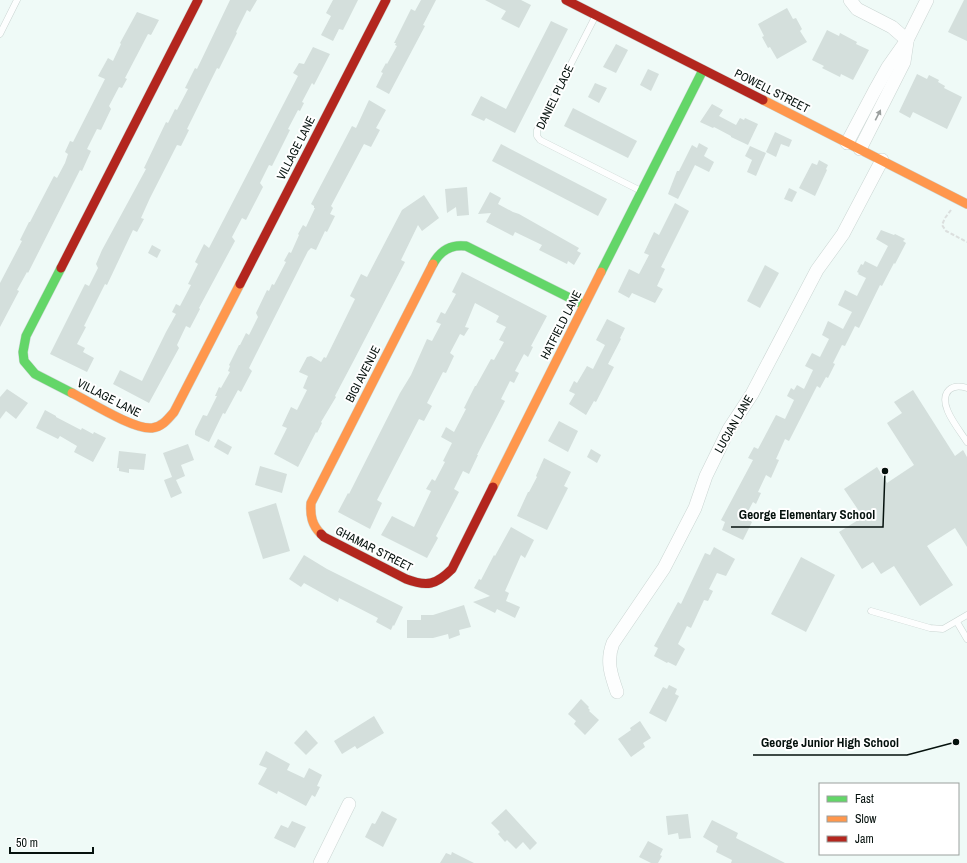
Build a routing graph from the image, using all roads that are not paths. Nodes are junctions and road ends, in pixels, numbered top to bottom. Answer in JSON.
{"nodes":[{"id":1,"x":17,"y":0,"type":"edge"},
{"id":2,"x":198,"y":0,"type":"edge"},
{"id":3,"x":386,"y":0,"type":"edge"},
{"id":4,"x":566,"y":0,"type":"edge"},
{"id":5,"x":850,"y":0,"type":"edge"},
{"id":6,"x":927,"y":0,"type":"edge"},
{"id":7,"x":595,"y":15,"type":"junction"},
{"id":8,"x":0,"y":34,"type":"edge"},
{"id":9,"x":907,"y":40,"type":"junction"},
{"id":10,"x":703,"y":70,"type":"junction"},
{"id":11,"x":847,"y":143,"type":"junction"},
{"id":12,"x":860,"y":149,"type":"junction"},
{"id":13,"x":882,"y":160,"type":"junction"},
{"id":14,"x":642,"y":191,"type":"junction"},
{"id":15,"x":967,"y":204,"type":"edge"},
{"id":16,"x":584,"y":305,"type":"junction"},
{"id":17,"x":967,"y":388,"type":"edge"},
{"id":18,"x":967,"y":442,"type":"edge"},
{"id":19,"x":312,"y":522,"type":"joint"},
{"id":20,"x":432,"y":584,"type":"joint"},
{"id":21,"x":871,"y":610,"type":"dead end"},
{"id":22,"x":967,"y":615,"type":"edge"},
{"id":23,"x":957,"y":622,"type":"junction"},
{"id":24,"x":967,"y":639,"type":"edge"},
{"id":25,"x":617,"y":692,"type":"dead end"},
{"id":26,"x":349,"y":804,"type":"dead end"},
{"id":27,"x":320,"y":863,"type":"edge"}],
"edges":[{"from":1,"to":8,"type":"lane"},
{"from":2,"to":3,"type":"street","name":"VILLAGE LANE"},
{"from":4,"to":7,"type":"street","name":"POWELL STREET"},
{"from":5,"to":9,"type":"street"},
{"from":6,"to":9,"type":"street"},
{"from":7,"to":10,"type":"street","name":"POWELL STREET"},
{"from":7,"to":14,"type":"lane","name":"DANIEL PLACE"},
{"from":9,"to":11,"type":"street"},
{"from":12,"to":9,"type":"street","one_way":true},
{"from":10,"to":11,"type":"street","name":"POWELL STREET"},
{"from":10,"to":14,"type":"street","name":"HATFIELD LANE"},
{"from":11,"to":12,"type":"street","name":"POWELL STREET"},
{"from":12,"to":13,"type":"street","name":"POWELL STREET"},
{"from":13,"to":15,"type":"street","name":"POWELL STREET"},
{"from":13,"to":25,"type":"street","name":"LUCIAN LANE"},
{"from":14,"to":16,"type":"street","name":"HATFIELD LANE"},
{"from":16,"to":19,"type":"street","name":"BIGI AVENUE"},
{"from":16,"to":20,"type":"street","name":"HATFIELD LANE"},
{"from":17,"to":18,"type":"lane"},
{"from":19,"to":20,"type":"street","name":"GHAMAR STREET"},
{"from":21,"to":23,"type":"lane"},
{"from":22,"to":23,"type":"lane"},
{"from":23,"to":24,"type":"lane"},
{"from":26,"to":27,"type":"street"}]}
